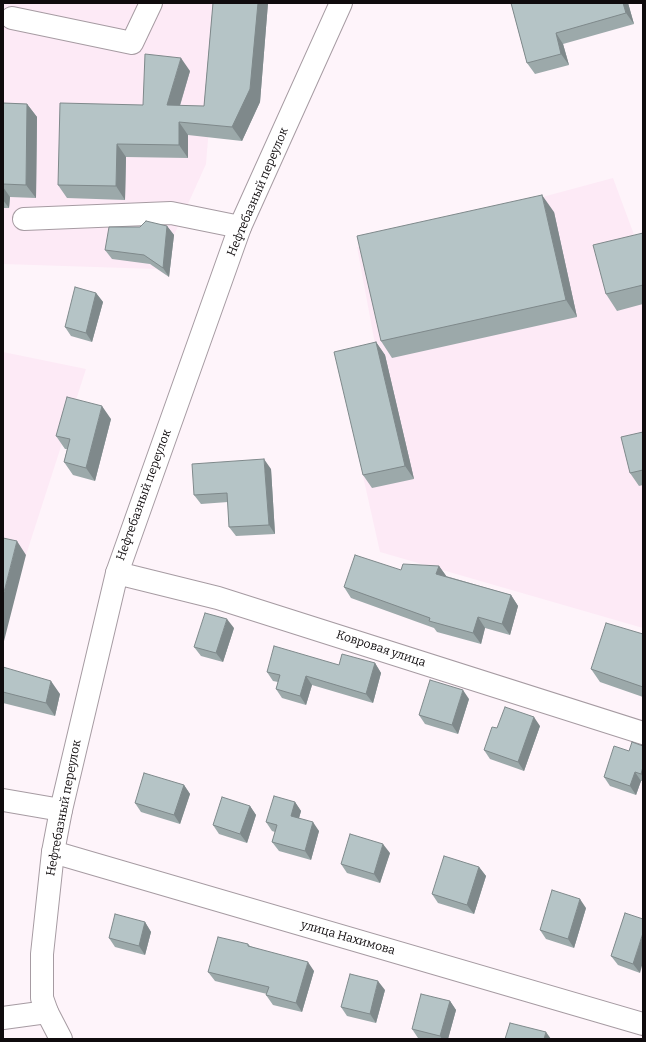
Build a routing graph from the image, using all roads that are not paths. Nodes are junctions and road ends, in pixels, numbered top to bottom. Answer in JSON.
{"nodes":[{"id":1,"x":151,"y":3,"type":"edge"},
{"id":2,"x":341,"y":3,"type":"edge"},
{"id":3,"x":12,"y":18,"type":"dead end"},
{"id":4,"x":24,"y":219,"type":"dead end"},
{"id":5,"x":240,"y":227,"type":"junction"},
{"id":6,"x":117,"y":573,"type":"junction"},
{"id":7,"x":643,"y":732,"type":"edge"},
{"id":8,"x":3,"y":800,"type":"edge"},
{"id":9,"x":61,"y":810,"type":"junction"},
{"id":10,"x":53,"y":852,"type":"junction"},
{"id":11,"x":47,"y":1012,"type":"junction"},
{"id":12,"x":3,"y":1018,"type":"edge"},
{"id":13,"x":643,"y":1024,"type":"edge"},
{"id":14,"x":61,"y":1039,"type":"edge"}],
"edges":[{"from":1,"to":3,"type":"street"},
{"from":2,"to":5,"type":"street","name":"Нефтебазный переулок"},
{"from":4,"to":5,"type":"street"},
{"from":5,"to":6,"type":"street","name":"Нефтебазный переулок"},
{"from":6,"to":7,"type":"street","name":"Ковровая улица"},
{"from":6,"to":9,"type":"street","name":"Нефтебазный переулок"},
{"from":8,"to":9,"type":"street"},
{"from":9,"to":10,"type":"street","name":"Нефтебазный переулок"},
{"from":10,"to":11,"type":"street","name":"Нефтебазный переулок"},
{"from":10,"to":13,"type":"street","name":"улица Нахимова"},
{"from":11,"to":12,"type":"street"},
{"from":11,"to":14,"type":"street","name":"Нефтебазный переулок"}]}
